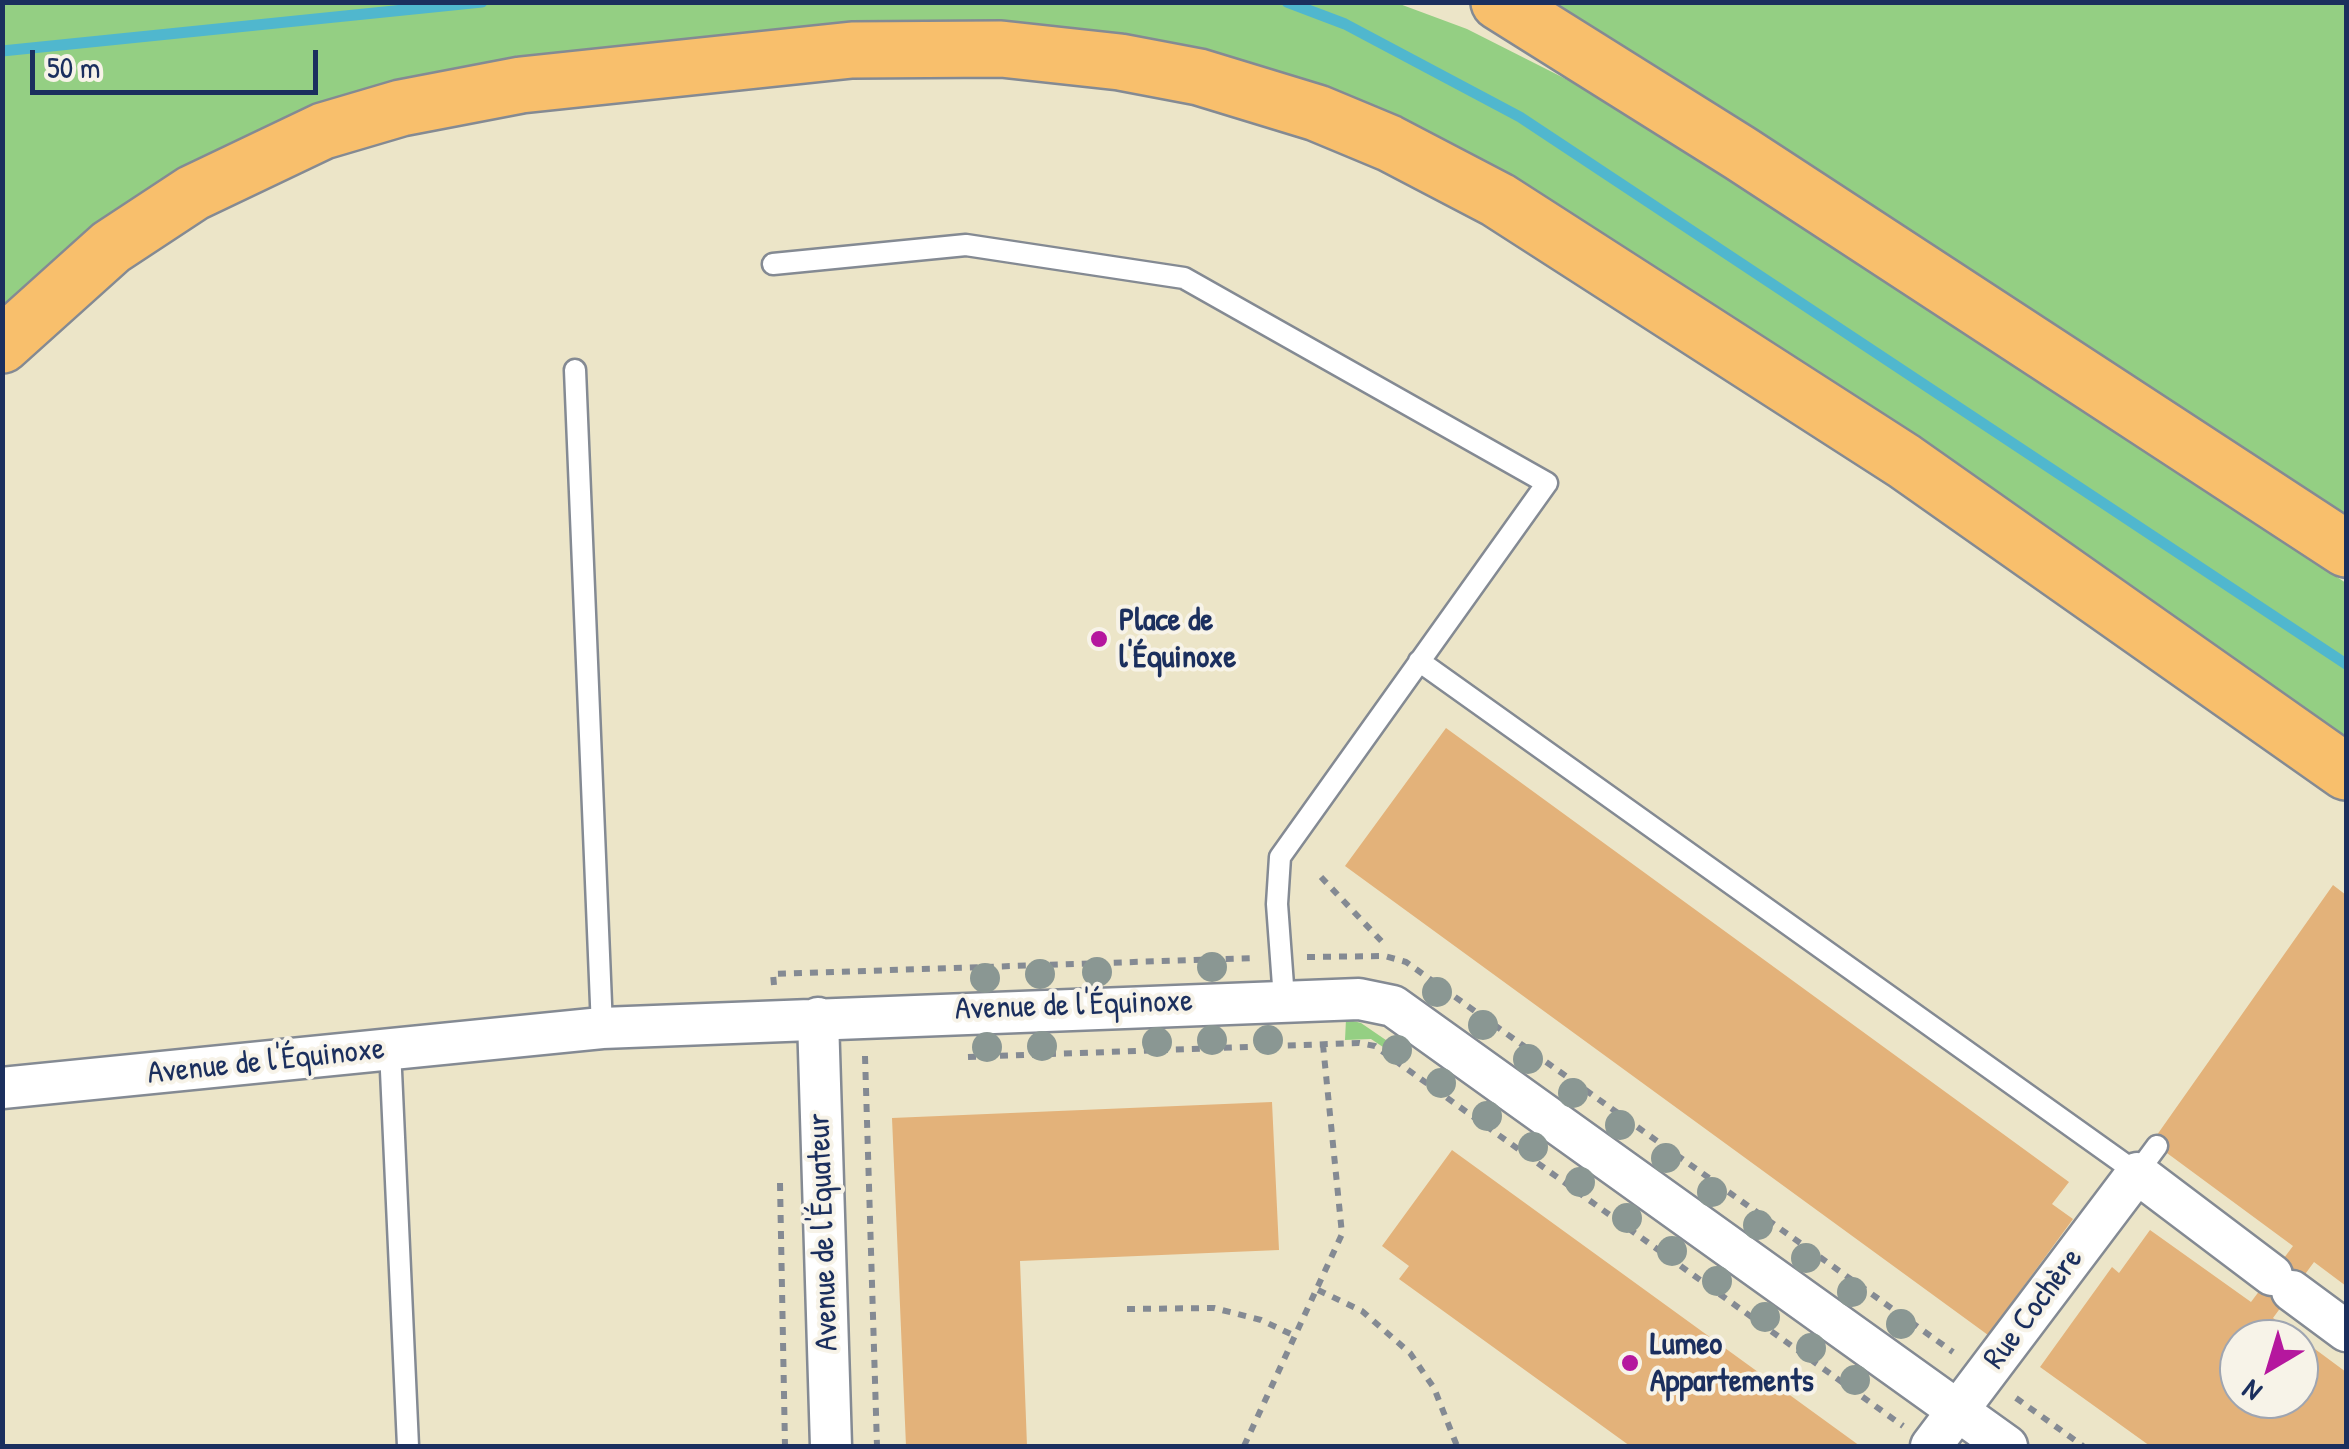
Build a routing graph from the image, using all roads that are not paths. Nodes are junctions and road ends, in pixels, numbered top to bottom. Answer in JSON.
{"nodes":[{"id":1,"x":1498,"y":2,"type":"edge"},
{"id":2,"x":773,"y":264,"type":"dead end"},
{"id":3,"x":2,"y":346,"type":"edge"},
{"id":4,"x":574,"y":370,"type":"dead end"},
{"id":5,"x":2346,"y":549,"type":"edge"},
{"id":6,"x":1419,"y":661,"type":"junction"},
{"id":7,"x":2346,"y":772,"type":"edge"},
{"id":8,"x":1284,"y":999,"type":"junction"},
{"id":9,"x":818,"y":1018,"type":"junction"},
{"id":10,"x":602,"y":1028,"type":"junction"},
{"id":11,"x":390,"y":1050,"type":"junction"},
{"id":12,"x":2,"y":1088,"type":"edge"},
{"id":13,"x":2147,"y":1159,"type":"junction"},
{"id":14,"x":2346,"y":1332,"type":"edge"},
{"id":15,"x":1958,"y":1411,"type":"junction"},
{"id":16,"x":408,"y":1446,"type":"edge"},
{"id":17,"x":831,"y":1446,"type":"edge"},
{"id":18,"x":1932,"y":1446,"type":"edge"},
{"id":19,"x":2007,"y":1446,"type":"edge"}],
"edges":[{"from":1,"to":5,"type":"highway"},
{"from":2,"to":6,"type":"lane"},
{"from":3,"to":7,"type":"highway"},
{"from":4,"to":10,"type":"lane"},
{"from":6,"to":8,"type":"lane"},
{"from":6,"to":13,"type":"lane"},
{"from":8,"to":9,"type":"street","name":"Avenue de l'Équinoxe"},
{"from":8,"to":15,"type":"street","name":"Avenue de l'Équinoxe"},
{"from":9,"to":10,"type":"street","name":"Avenue de l'Équinoxe"},
{"from":9,"to":17,"type":"street","name":"Avenue de l'Équateur"},
{"from":10,"to":11,"type":"street","name":"Avenue de l'Équinoxe"},
{"from":11,"to":12,"type":"street","name":"Avenue de l'Équinoxe"},
{"from":11,"to":16,"type":"lane"},
{"from":13,"to":14,"type":"street"},
{"from":13,"to":15,"type":"street","name":"Rue Cochère"},
{"from":15,"to":18,"type":"street","name":"Rue Cochère"},
{"from":15,"to":19,"type":"street","name":"Avenue de l'Équinoxe"}]}
